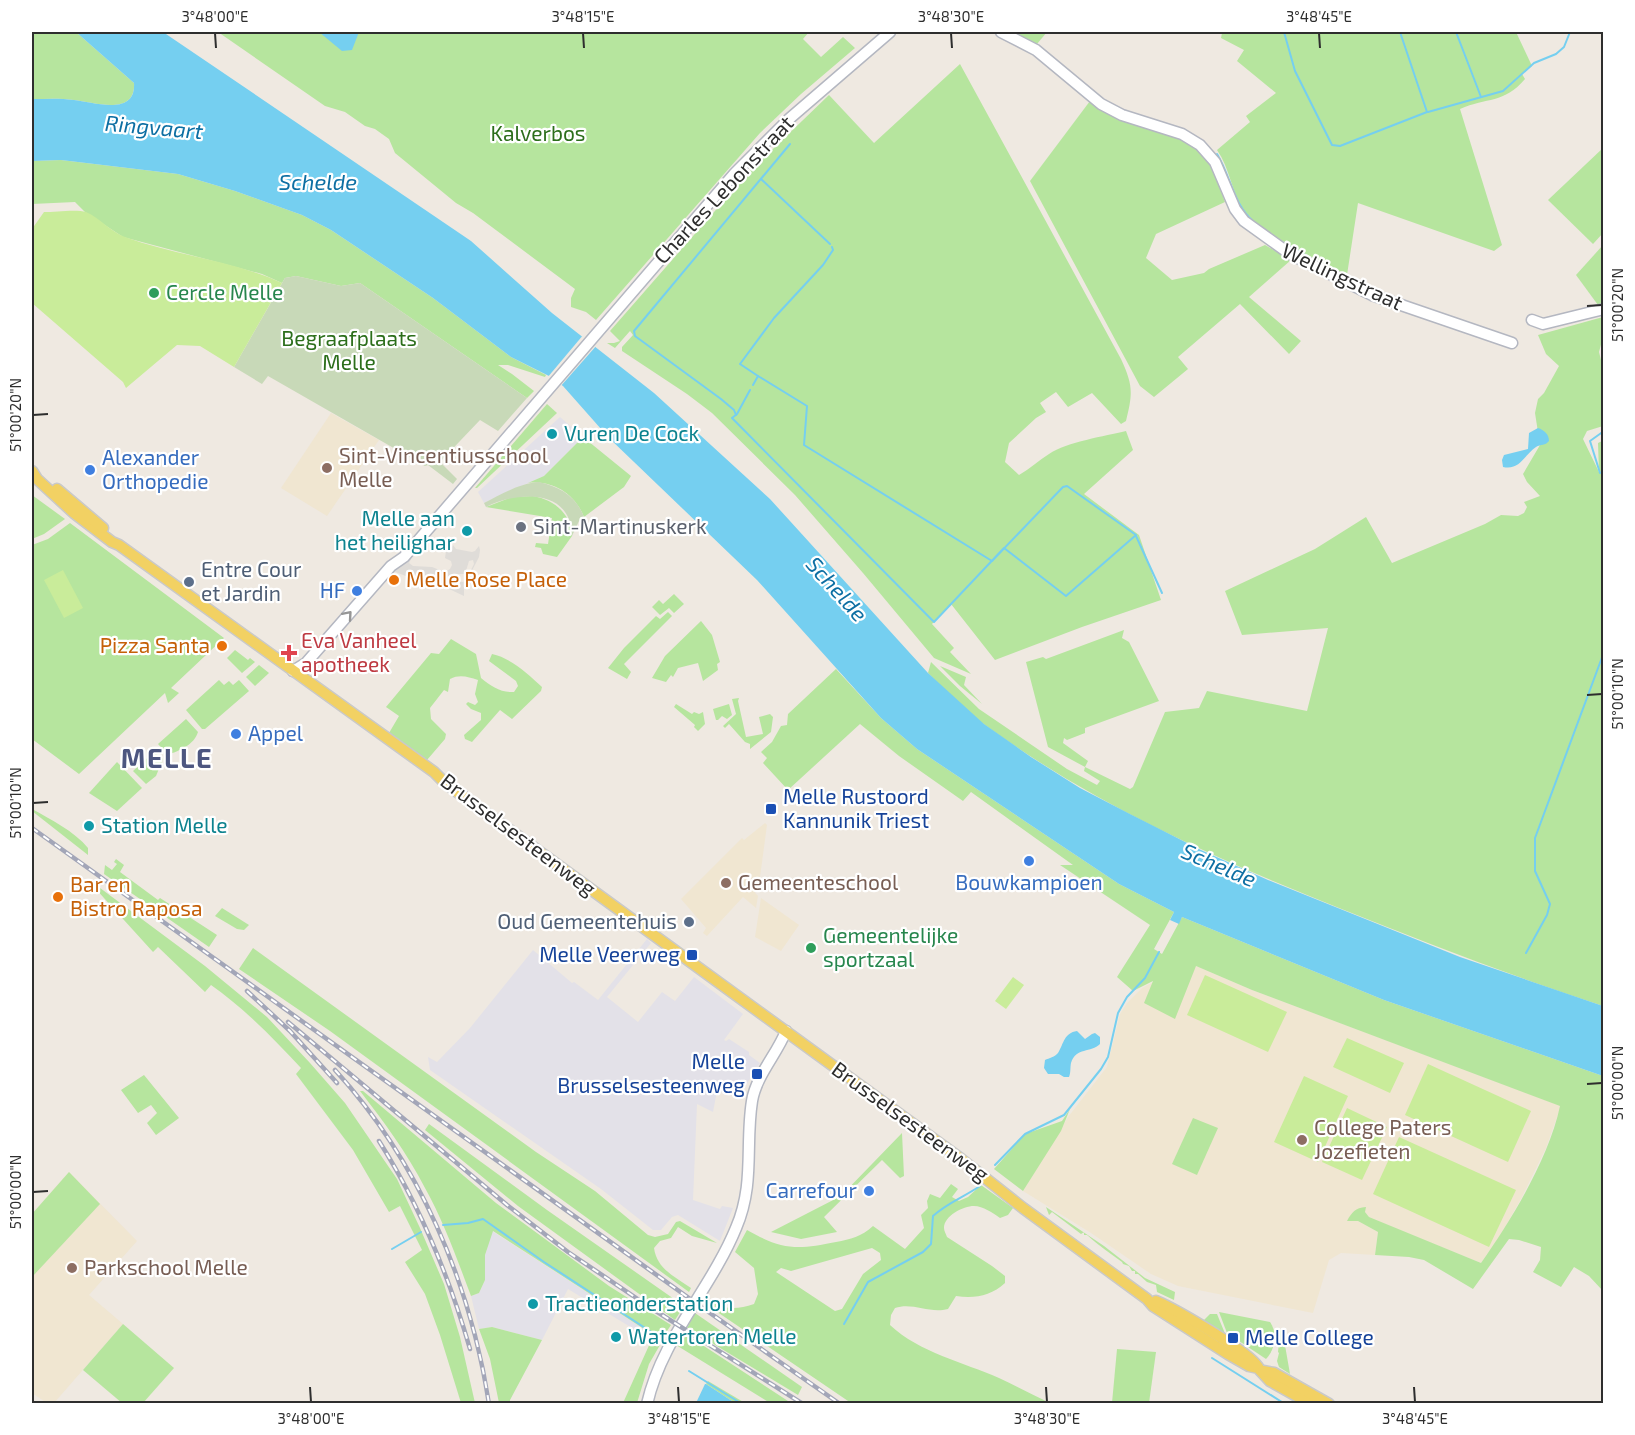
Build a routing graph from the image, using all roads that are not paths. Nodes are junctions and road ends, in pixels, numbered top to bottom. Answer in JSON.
{"nodes":[{"id":1,"x":890,"y":32,"type":"edge"},
{"id":2,"x":1001,"y":32,"type":"edge"},
{"id":3,"x":1604,"y":309,"type":"edge"},
{"id":4,"x":1532,"y":320,"type":"dead end"},
{"id":5,"x":1512,"y":343,"type":"dead end"},
{"id":6,"x":33,"y":472,"type":"edge"},
{"id":7,"x":293,"y":671,"type":"junction"},
{"id":8,"x":786,"y":1031,"type":"junction"},
{"id":9,"x":1261,"y":1370,"type":"junction"},
{"id":10,"x":646,"y":1404,"type":"edge"},
{"id":11,"x":1311,"y":1404,"type":"edge"},
{"id":12,"x":1329,"y":1404,"type":"edge"}],
"edges":[{"from":7,"to":1,"type":"main road","name":"Charles Lebonstraat","one_way":true},
{"from":2,"to":5,"type":"main road","name":"Wellingstraat"},
{"from":3,"to":4,"type":"main road"},
{"from":6,"to":7,"type":"main road","name":"Brusselsesteenweg"},
{"from":7,"to":8,"type":"main road","name":"Brusselsesteenweg"},
{"from":8,"to":9,"type":"main road","name":"Brusselsesteenweg"},
{"from":8,"to":10,"type":"main road"},
{"from":9,"to":11,"type":"main road","name":"Brusselsesteenweg"},
{"from":9,"to":12,"type":"main road","name":"Brusselsesteenweg"}]}
